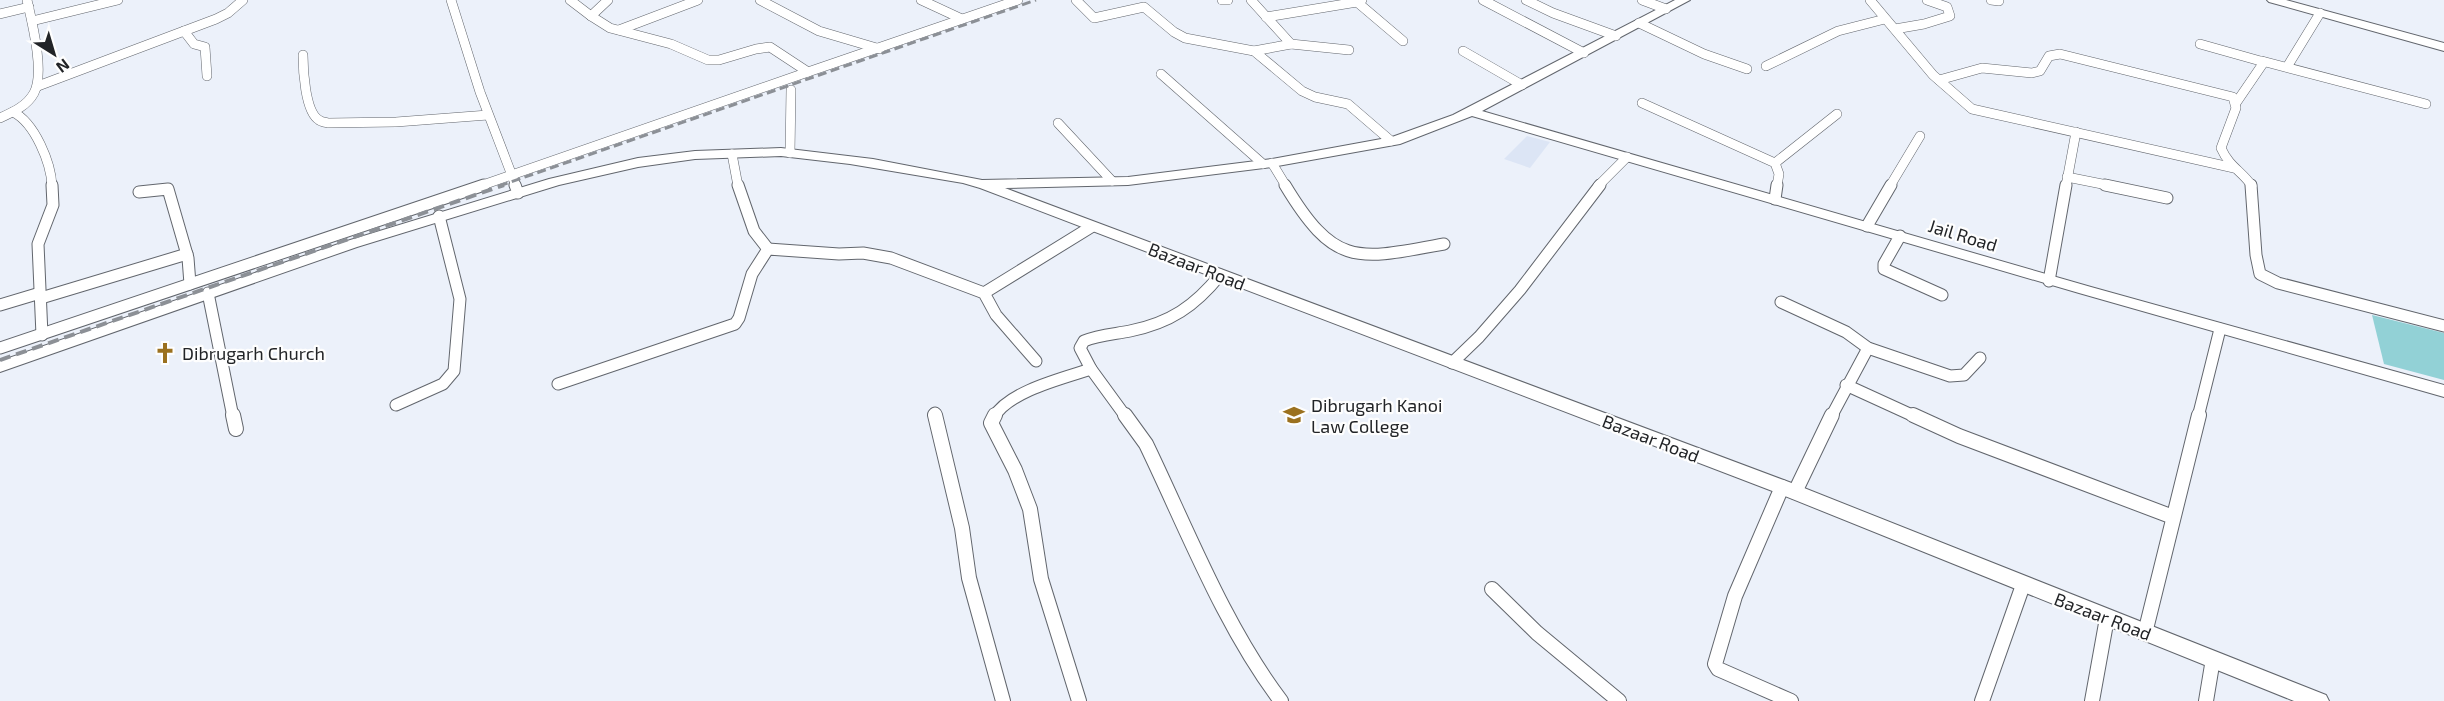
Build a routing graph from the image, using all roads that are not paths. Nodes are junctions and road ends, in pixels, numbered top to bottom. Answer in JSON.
{"nodes":[{"id":1,"x":118,"y":0,"type":"edge"},
{"id":2,"x":243,"y":0,"type":"edge"},
{"id":3,"x":451,"y":0,"type":"edge"},
{"id":4,"x":570,"y":0,"type":"edge"},
{"id":5,"x":608,"y":0,"type":"edge"},
{"id":6,"x":698,"y":0,"type":"edge"},
{"id":7,"x":760,"y":0,"type":"edge"},
{"id":8,"x":921,"y":0,"type":"edge"},
{"id":9,"x":1018,"y":0,"type":"edge"},
{"id":10,"x":1076,"y":0,"type":"edge"},
{"id":11,"x":1222,"y":0,"type":"edge"},
{"id":12,"x":1228,"y":0,"type":"edge"},
{"id":13,"x":1251,"y":0,"type":"edge"},
{"id":14,"x":1483,"y":0,"type":"edge"},
{"id":15,"x":1526,"y":0,"type":"edge"},
{"id":16,"x":1642,"y":0,"type":"edge"},
{"id":17,"x":1684,"y":0,"type":"edge"},
{"id":18,"x":1870,"y":0,"type":"edge"},
{"id":19,"x":1928,"y":0,"type":"edge"},
{"id":20,"x":2273,"y":0,"type":"edge"},
{"id":21,"x":1360,"y":1,"type":"edge"},
{"id":22,"x":28,"y":3,"type":"edge"},
{"id":23,"x":1666,"y":9,"type":"junction"},
{"id":24,"x":2320,"y":13,"type":"junction"},
{"id":25,"x":0,"y":14,"type":"edge"},
{"id":26,"x":591,"y":16,"type":"junction"},
{"id":27,"x":1266,"y":17,"type":"junction"},
{"id":28,"x":962,"y":19,"type":"junction"},
{"id":29,"x":1886,"y":19,"type":"junction"},
{"id":30,"x":32,"y":21,"type":"junction"},
{"id":31,"x":1639,"y":23,"type":"junction"},
{"id":32,"x":1895,"y":29,"type":"junction"},
{"id":33,"x":619,"y":30,"type":"junction"},
{"id":34,"x":184,"y":31,"type":"junction"},
{"id":35,"x":1616,"y":36,"type":"junction"},
{"id":36,"x":1403,"y":41,"type":"dead end"},
{"id":37,"x":1291,"y":44,"type":"junction"},
{"id":38,"x":2200,"y":44,"type":"dead end"},
{"id":39,"x":2444,"y":47,"type":"edge"},
{"id":40,"x":880,"y":49,"type":"junction"},
{"id":41,"x":1349,"y":50,"type":"dead end"},
{"id":42,"x":1254,"y":51,"type":"junction"},
{"id":43,"x":1463,"y":51,"type":"dead end"},
{"id":44,"x":1584,"y":53,"type":"junction"},
{"id":45,"x":303,"y":55,"type":"dead end"},
{"id":46,"x":2262,"y":61,"type":"junction"},
{"id":47,"x":1766,"y":66,"type":"dead end"},
{"id":48,"x":2287,"y":68,"type":"junction"},
{"id":49,"x":1747,"y":69,"type":"dead end"},
{"id":50,"x":808,"y":72,"type":"junction"},
{"id":51,"x":1161,"y":74,"type":"dead end"},
{"id":52,"x":207,"y":76,"type":"dead end"},
{"id":53,"x":1937,"y":78,"type":"junction"},
{"id":54,"x":1522,"y":85,"type":"junction"},
{"id":55,"x":38,"y":86,"type":"junction"},
{"id":56,"x":791,"y":90,"type":"dead end"},
{"id":57,"x":1642,"y":103,"type":"dead end"},
{"id":58,"x":2236,"y":103,"type":"junction"},
{"id":59,"x":2426,"y":104,"type":"dead end"},
{"id":60,"x":1472,"y":111,"type":"junction"},
{"id":61,"x":13,"y":112,"type":"junction"},
{"id":62,"x":1837,"y":114,"type":"dead end"},
{"id":63,"x":488,"y":115,"type":"junction"},
{"id":64,"x":0,"y":118,"type":"edge"},
{"id":65,"x":1058,"y":123,"type":"dead end"},
{"id":66,"x":2076,"y":132,"type":"junction"},
{"id":67,"x":1920,"y":136,"type":"dead end"},
{"id":68,"x":1391,"y":141,"type":"junction"},
{"id":69,"x":790,"y":153,"type":"junction"},
{"id":70,"x":732,"y":154,"type":"junction"},
{"id":71,"x":1627,"y":157,"type":"junction"},
{"id":72,"x":1267,"y":163,"type":"junction"},
{"id":73,"x":1775,"y":163,"type":"junction"},
{"id":74,"x":2234,"y":168,"type":"junction"},
{"id":75,"x":511,"y":176,"type":"junction"},
{"id":76,"x":2067,"y":177,"type":"junction"},
{"id":77,"x":1112,"y":181,"type":"junction"},
{"id":78,"x":981,"y":184,"type":"junction"},
{"id":79,"x":139,"y":192,"type":"dead end"},
{"id":80,"x":518,"y":193,"type":"junction"},
{"id":81,"x":2167,"y":198,"type":"dead end"},
{"id":82,"x":1789,"y":204,"type":"junction"},
{"id":83,"x":440,"y":216,"type":"junction"},
{"id":84,"x":1867,"y":226,"type":"junction"},
{"id":85,"x":1091,"y":227,"type":"junction"},
{"id":86,"x":1900,"y":236,"type":"junction"},
{"id":87,"x":1444,"y":244,"type":"dead end"},
{"id":88,"x":768,"y":249,"type":"junction"},
{"id":89,"x":187,"y":254,"type":"junction"},
{"id":90,"x":1220,"y":275,"type":"junction"},
{"id":91,"x":2049,"y":281,"type":"junction"},
{"id":92,"x":190,"y":284,"type":"junction"},
{"id":93,"x":207,"y":293,"type":"junction"},
{"id":94,"x":984,"y":293,"type":"junction"},
{"id":95,"x":1941,"y":295,"type":"dead end"},
{"id":96,"x":41,"y":296,"type":"junction"},
{"id":97,"x":1781,"y":302,"type":"dead end"},
{"id":98,"x":0,"y":305,"type":"edge"},
{"id":99,"x":2444,"y":326,"type":"edge"},
{"id":100,"x":2220,"y":329,"type":"junction"},
{"id":101,"x":42,"y":335,"type":"junction"},
{"id":102,"x":0,"y":348,"type":"edge"},
{"id":103,"x":1868,"y":348,"type":"junction"},
{"id":104,"x":1980,"y":358,"type":"dead end"},
{"id":105,"x":1035,"y":361,"type":"dead end"},
{"id":106,"x":1452,"y":363,"type":"junction"},
{"id":107,"x":0,"y":367,"type":"edge"},
{"id":108,"x":1090,"y":369,"type":"junction"},
{"id":109,"x":558,"y":384,"type":"dead end"},
{"id":110,"x":1845,"y":385,"type":"junction"},
{"id":111,"x":2444,"y":391,"type":"edge"},
{"id":112,"x":396,"y":405,"type":"dead end"},
{"id":113,"x":935,"y":413,"type":"dead end"},
{"id":114,"x":236,"y":429,"type":"dead end"},
{"id":115,"x":1788,"y":490,"type":"junction"},
{"id":116,"x":2173,"y":517,"type":"junction"},
{"id":117,"x":2023,"y":585,"type":"junction"},
{"id":118,"x":1492,"y":589,"type":"dead end"},
{"id":119,"x":2107,"y":618,"type":"junction"},
{"id":120,"x":2145,"y":633,"type":"junction"},
{"id":121,"x":2213,"y":659,"type":"junction"},
{"id":122,"x":1003,"y":701,"type":"edge"},
{"id":123,"x":1079,"y":701,"type":"edge"},
{"id":124,"x":1281,"y":701,"type":"edge"},
{"id":125,"x":1619,"y":701,"type":"edge"},
{"id":126,"x":1791,"y":701,"type":"edge"},
{"id":127,"x":1982,"y":701,"type":"edge"},
{"id":128,"x":2092,"y":701,"type":"edge"},
{"id":129,"x":2206,"y":701,"type":"edge"},
{"id":130,"x":2318,"y":701,"type":"edge"}],
"edges":[{"from":1,"to":30,"type":"street"},
{"from":2,"to":34,"type":"street"},
{"from":3,"to":63,"type":"street"},
{"from":4,"to":26,"type":"street"},
{"from":5,"to":26,"type":"street"},
{"from":6,"to":33,"type":"street"},
{"from":7,"to":40,"type":"street"},
{"from":8,"to":28,"type":"street"},
{"from":9,"to":28,"type":"street"},
{"from":10,"to":42,"type":"street"},
{"from":11,"to":12,"type":"street"},
{"from":13,"to":27,"type":"street"},
{"from":14,"to":44,"type":"street"},
{"from":15,"to":35,"type":"street"},
{"from":16,"to":23,"type":"street"},
{"from":17,"to":23,"type":"main road"},
{"from":18,"to":29,"type":"street"},
{"from":19,"to":32,"type":"street"},
{"from":20,"to":24,"type":"main road"},
{"from":21,"to":27,"type":"street"},
{"from":21,"to":36,"type":"street"},
{"from":22,"to":25,"type":"street"},
{"from":22,"to":30,"type":"street"},
{"from":23,"to":31,"type":"main road"},
{"from":24,"to":39,"type":"main road"},
{"from":24,"to":48,"type":"street"},
{"from":26,"to":33,"type":"street"},
{"from":27,"to":37,"type":"street"},
{"from":28,"to":40,"type":"street"},
{"from":29,"to":32,"type":"street"},
{"from":29,"to":47,"type":"street"},
{"from":30,"to":55,"type":"street"},
{"from":31,"to":35,"type":"main road"},
{"from":31,"to":49,"type":"street"},
{"from":32,"to":53,"type":"street"},
{"from":33,"to":50,"type":"street"},
{"from":34,"to":52,"type":"street"},
{"from":34,"to":55,"type":"street"},
{"from":35,"to":44,"type":"main road"},
{"from":37,"to":41,"type":"street"},
{"from":37,"to":42,"type":"street"},
{"from":38,"to":46,"type":"street"},
{"from":40,"to":50,"type":"street"},
{"from":42,"to":68,"type":"street"},
{"from":43,"to":54,"type":"street"},
{"from":44,"to":54,"type":"main road"},
{"from":45,"to":63,"type":"street"},
{"from":46,"to":48,"type":"street"},
{"from":46,"to":58,"type":"street"},
{"from":48,"to":59,"type":"street"},
{"from":50,"to":75,"type":"street"},
{"from":51,"to":72,"type":"street"},
{"from":53,"to":58,"type":"street"},
{"from":53,"to":66,"type":"street"},
{"from":54,"to":60,"type":"main road"},
{"from":55,"to":61,"type":"street"},
{"from":56,"to":69,"type":"street"},
{"from":57,"to":73,"type":"street"},
{"from":58,"to":74,"type":"street"},
{"from":60,"to":68,"type":"main road"},
{"from":60,"to":71,"type":"main road","name":"Jail Road"},
{"from":61,"to":64,"type":"street"},
{"from":61,"to":96,"type":"street"},
{"from":62,"to":73,"type":"street"},
{"from":63,"to":75,"type":"street"},
{"from":65,"to":77,"type":"street"},
{"from":66,"to":74,"type":"street"},
{"from":66,"to":76,"type":"street"},
{"from":67,"to":84,"type":"street"},
{"from":68,"to":72,"type":"main road"},
{"from":69,"to":70,"type":"main road"},
{"from":69,"to":78,"type":"main road"},
{"from":70,"to":80,"type":"main road"},
{"from":70,"to":88,"type":"street"},
{"from":71,"to":82,"type":"main road","name":"Jail Road"},
{"from":71,"to":106,"type":"street"},
{"from":72,"to":77,"type":"main road"},
{"from":72,"to":87,"type":"street"},
{"from":73,"to":82,"type":"street"},
{"from":74,"to":99,"type":"street"},
{"from":75,"to":80,"type":"street"},
{"from":75,"to":92,"type":"street"},
{"from":76,"to":81,"type":"street"},
{"from":76,"to":91,"type":"street"},
{"from":77,"to":78,"type":"main road"},
{"from":78,"to":85,"type":"main road","name":"Bazaar Road"},
{"from":79,"to":89,"type":"street"},
{"from":80,"to":83,"type":"main road"},
{"from":82,"to":84,"type":"main road","name":"Jail Road"},
{"from":83,"to":93,"type":"main road"},
{"from":83,"to":112,"type":"street"},
{"from":84,"to":86,"type":"main road","name":"Jail Road"},
{"from":85,"to":90,"type":"main road","name":"Bazaar Road"},
{"from":85,"to":94,"type":"street"},
{"from":86,"to":91,"type":"main road","name":"Jail Road"},
{"from":86,"to":95,"type":"street"},
{"from":88,"to":94,"type":"street"},
{"from":88,"to":109,"type":"street"},
{"from":89,"to":92,"type":"street"},
{"from":89,"to":96,"type":"street"},
{"from":90,"to":106,"type":"main road","name":"Bazaar Road"},
{"from":90,"to":108,"type":"street"},
{"from":91,"to":100,"type":"main road","name":"Jail Road"},
{"from":92,"to":101,"type":"street"},
{"from":93,"to":107,"type":"main road"},
{"from":93,"to":114,"type":"street"},
{"from":94,"to":105,"type":"street"},
{"from":96,"to":98,"type":"street"},
{"from":96,"to":101,"type":"street"},
{"from":97,"to":103,"type":"street"},
{"from":100,"to":111,"type":"main road","name":"Jail Road"},
{"from":100,"to":116,"type":"street"},
{"from":101,"to":102,"type":"street"},
{"from":103,"to":104,"type":"street"},
{"from":103,"to":110,"type":"street"},
{"from":106,"to":115,"type":"main road","name":"Bazaar Road"},
{"from":108,"to":123,"type":"street"},
{"from":108,"to":124,"type":"street"},
{"from":110,"to":115,"type":"street"},
{"from":110,"to":116,"type":"street"},
{"from":113,"to":122,"type":"street"},
{"from":115,"to":117,"type":"main road","name":"Bazaar Road"},
{"from":115,"to":126,"type":"street"},
{"from":116,"to":120,"type":"street"},
{"from":117,"to":119,"type":"main road","name":"Bazaar Road"},
{"from":117,"to":127,"type":"street"},
{"from":118,"to":125,"type":"street"},
{"from":119,"to":120,"type":"main road","name":"Bazaar Road"},
{"from":119,"to":128,"type":"street"},
{"from":120,"to":121,"type":"main road","name":"Bazaar Road"},
{"from":121,"to":129,"type":"street"},
{"from":121,"to":130,"type":"main road","name":"Bazaar Road"}]}
